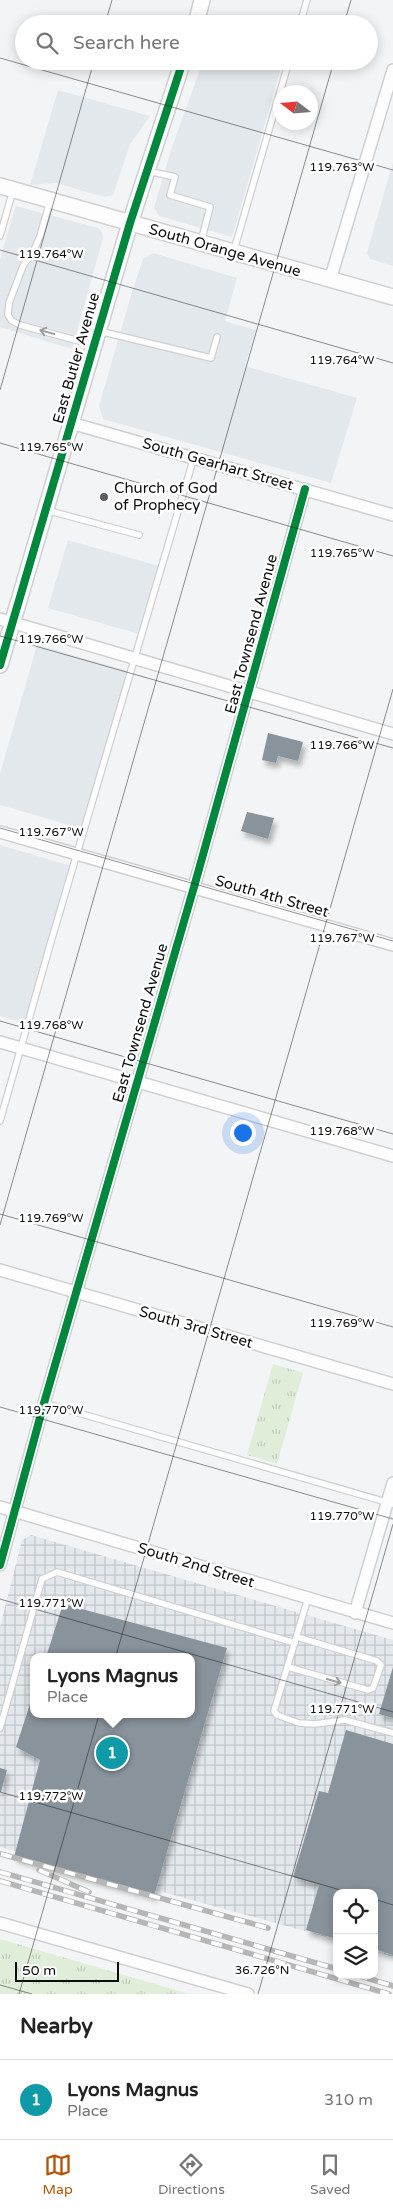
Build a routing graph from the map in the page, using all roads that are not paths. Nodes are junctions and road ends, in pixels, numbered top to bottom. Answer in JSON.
{"nodes":[{"id":1,"x":202,"y":0,"type":"edge"},
{"id":2,"x":307,"y":0,"type":"edge"},
{"id":3,"x":198,"y":15,"type":"edge"},
{"id":4,"x":303,"y":15,"type":"edge"},
{"id":5,"x":180,"y":70,"type":"edge"},
{"id":6,"x":286,"y":70,"type":"edge"},
{"id":7,"x":393,"y":70,"type":"edge"},
{"id":8,"x":146,"y":170,"type":"junction"},
{"id":9,"x":7,"y":188,"type":"edge"},
{"id":10,"x":50,"y":200,"type":"junction"},
{"id":11,"x":130,"y":223,"type":"junction"},
{"id":12,"x":0,"y":236,"type":"edge"},
{"id":13,"x":200,"y":243,"type":"junction"},
{"id":14,"x":233,"y":252,"type":"junction"},
{"id":15,"x":330,"y":280,"type":"junction"},
{"id":16,"x":393,"y":298,"type":"edge"},
{"id":17,"x":218,"y":337,"type":"dead end"},
{"id":18,"x":96,"y":338,"type":"junction"},
{"id":19,"x":71,"y":423,"type":"junction"},
{"id":20,"x":194,"y":457,"type":"junction"},
{"id":21,"x":305,"y":489,"type":"junction"},
{"id":22,"x":46,"y":510,"type":"junction"},
{"id":23,"x":393,"y":515,"type":"edge"},
{"id":24,"x":139,"y":535,"type":"dead end"},
{"id":25,"x":6,"y":621,"type":"edge"},
{"id":26,"x":135,"y":659,"type":"junction"},
{"id":27,"x":0,"y":665,"type":"edge"},
{"id":28,"x":249,"y":692,"type":"junction"},
{"id":29,"x":393,"y":734,"type":"edge"},
{"id":30,"x":0,"y":832,"type":"edge"},
{"id":31,"x":78,"y":854,"type":"junction"},
{"id":32,"x":194,"y":887,"type":"junction"},
{"id":33,"x":393,"y":945,"type":"edge"},
{"id":34,"x":0,"y":1042,"type":"edge"},
{"id":35,"x":21,"y":1048,"type":"junction"},
{"id":36,"x":137,"y":1082,"type":"junction"},
{"id":37,"x":0,"y":1121,"type":"edge"},
{"id":38,"x":393,"y":1156,"type":"edge"},
{"id":39,"x":0,"y":1270,"type":"edge"},
{"id":40,"x":76,"y":1293,"type":"junction"},
{"id":41,"x":393,"y":1384,"type":"edge"},
{"id":42,"x":44,"y":1403,"type":"junction"},
{"id":43,"x":393,"y":1483,"type":"edge"},
{"id":44,"x":390,"y":1504,"type":"edge"},
{"id":45,"x":0,"y":1507,"type":"edge"},
{"id":46,"x":14,"y":1511,"type":"junction"},
{"id":47,"x":0,"y":1565,"type":"edge"},
{"id":48,"x":308,"y":1598,"type":"junction"},
{"id":49,"x":355,"y":1612,"type":"junction"},
{"id":50,"x":393,"y":1623,"type":"edge"},
{"id":51,"x":297,"y":1637,"type":"junction"},
{"id":52,"x":295,"y":1643,"type":"junction"},
{"id":53,"x":288,"y":1667,"type":"junction"},
{"id":54,"x":0,"y":1728,"type":"edge"},
{"id":55,"x":393,"y":1733,"type":"edge"},
{"id":56,"x":0,"y":1922,"type":"edge"},
{"id":57,"x":248,"y":1994,"type":"edge"}],
"edges":[{"from":1,"to":3,"type":"street"},
{"from":2,"to":4,"type":"lane"},
{"from":5,"to":8,"type":"street","name":"East Butler Avenue"},
{"from":6,"to":14,"type":"lane"},
{"from":7,"to":15,"type":"street"},
{"from":8,"to":11,"type":"street","name":"East Butler Avenue"},
{"from":8,"to":13,"type":"lane"},
{"from":9,"to":10,"type":"street","name":"South Orange Avenue"},
{"from":9,"to":12,"type":"lane"},
{"from":10,"to":11,"type":"street","name":"South Orange Avenue"},
{"from":18,"to":10,"type":"lane","one_way":true},
{"from":11,"to":13,"type":"street","name":"South Orange Avenue"},
{"from":11,"to":18,"type":"street","name":"East Butler Avenue"},
{"from":13,"to":14,"type":"street","name":"South Orange Avenue"},
{"from":14,"to":15,"type":"street","name":"South Orange Avenue"},
{"from":15,"to":16,"type":"street","name":"South Orange Avenue"},
{"from":17,"to":18,"type":"lane"},
{"from":18,"to":19,"type":"street","name":"East Butler Avenue"},
{"from":19,"to":20,"type":"street","name":"South Gearhart Street"},
{"from":19,"to":22,"type":"street","name":"East Butler Avenue"},
{"from":20,"to":21,"type":"street","name":"South Gearhart Street"},
{"from":20,"to":26,"type":"lane"},
{"from":21,"to":23,"type":"street","name":"South Gearhart Street"},
{"from":21,"to":28,"type":"street","name":"East Townsend Avenue"},
{"from":22,"to":24,"type":"lane"},
{"from":22,"to":25,"type":"street","name":"East Butler Avenue"},
{"from":25,"to":26,"type":"street"},
{"from":25,"to":27,"type":"street","name":"East Butler Avenue"},
{"from":26,"to":28,"type":"street"},
{"from":26,"to":31,"type":"lane"},
{"from":28,"to":29,"type":"street"},
{"from":28,"to":32,"type":"street","name":"East Townsend Avenue"},
{"from":30,"to":31,"type":"street","name":"South 4th Street"},
{"from":31,"to":32,"type":"street","name":"South 4th Street"},
{"from":31,"to":35,"type":"lane"},
{"from":32,"to":33,"type":"street","name":"South 4th Street"},
{"from":32,"to":36,"type":"street","name":"East Townsend Avenue"},
{"from":34,"to":35,"type":"street"},
{"from":35,"to":36,"type":"street"},
{"from":35,"to":37,"type":"lane"},
{"from":36,"to":38,"type":"street"},
{"from":36,"to":40,"type":"street","name":"East Townsend Avenue"},
{"from":39,"to":40,"type":"street","name":"South 3rd Street"},
{"from":40,"to":41,"type":"street","name":"South 3rd Street"},
{"from":40,"to":42,"type":"street","name":"East Townsend Avenue"},
{"from":42,"to":44,"type":"lane"},
{"from":42,"to":46,"type":"street","name":"East Townsend Avenue"},
{"from":43,"to":44,"type":"street"},
{"from":44,"to":49,"type":"street"},
{"from":45,"to":46,"type":"street","name":"South 2nd Street"},
{"from":46,"to":47,"type":"street","name":"East Townsend Avenue"},
{"from":46,"to":48,"type":"street","name":"South 2nd Street"},
{"from":48,"to":49,"type":"street","name":"South 2nd Street"},
{"from":48,"to":51,"type":"lane"},
{"from":49,"to":50,"type":"street","name":"South 2nd Street"},
{"from":51,"to":52,"type":"lane"},
{"from":53,"to":51,"type":"lane","one_way":true},
{"from":52,"to":53,"type":"lane"},
{"from":52,"to":54,"type":"lane"},
{"from":53,"to":55,"type":"lane"},
{"from":56,"to":57,"type":"street"}]}
